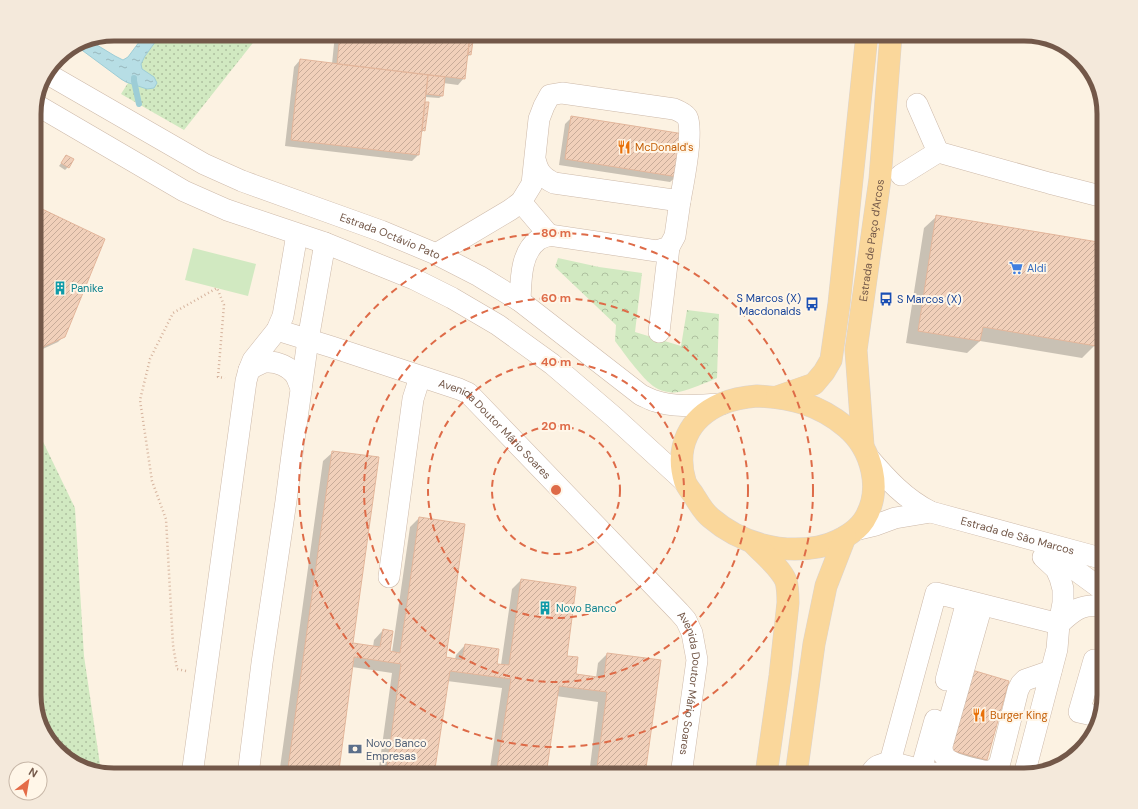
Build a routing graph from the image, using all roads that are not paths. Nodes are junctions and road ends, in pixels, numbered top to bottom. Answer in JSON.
{"nodes":[{"id":1,"x":867,"y":41,"type":"edge"},
{"id":2,"x":890,"y":41,"type":"edge"},
{"id":3,"x":51,"y":76,"type":"edge"},
{"id":4,"x":917,"y":104,"type":"dead end"},
{"id":5,"x":41,"y":108,"type":"edge"},
{"id":6,"x":938,"y":152,"type":"junction"},
{"id":7,"x":535,"y":159,"type":"junction"},
{"id":8,"x":901,"y":175,"type":"dead end"},
{"id":9,"x":1097,"y":195,"type":"edge"},
{"id":10,"x":680,"y":201,"type":"junction"},
{"id":11,"x":521,"y":202,"type":"junction"},
{"id":12,"x":297,"y":234,"type":"junction"},
{"id":13,"x":549,"y":235,"type":"junction"},
{"id":14,"x":324,"y":243,"type":"junction"},
{"id":15,"x":669,"y":246,"type":"junction"},
{"id":16,"x":436,"y":254,"type":"junction"},
{"id":17,"x":520,"y":302,"type":"junction"},
{"id":18,"x":277,"y":330,"type":"junction"},
{"id":19,"x":659,"y":332,"type":"dead end"},
{"id":20,"x":308,"y":340,"type":"junction"},
{"id":21,"x":248,"y":375,"type":"junction"},
{"id":22,"x":420,"y":376,"type":"junction"},
{"id":23,"x":301,"y":388,"type":"junction"},
{"id":24,"x":777,"y":397,"type":"junction"},
{"id":25,"x":722,"y":404,"type":"junction"},
{"id":26,"x":866,"y":451,"type":"junction"},
{"id":27,"x":685,"y":482,"type":"junction"},
{"id":28,"x":931,"y":512,"type":"junction"},
{"id":29,"x":992,"y":529,"type":"junction"},
{"id":30,"x":850,"y":534,"type":"junction"},
{"id":31,"x":753,"y":543,"type":"junction"},
{"id":32,"x":1043,"y":557,"type":"junction"},
{"id":33,"x":1097,"y":557,"type":"edge"},
{"id":34,"x":389,"y":578,"type":"dead end"},
{"id":35,"x":1097,"y":587,"type":"edge"},
{"id":36,"x":975,"y":603,"type":"junction"},
{"id":37,"x":1097,"y":606,"type":"edge"},
{"id":38,"x":1059,"y":624,"type":"junction"},
{"id":39,"x":1097,"y":660,"type":"edge"},
{"id":40,"x":1051,"y":671,"type":"junction"},
{"id":41,"x":1094,"y":715,"type":"edge"},
{"id":42,"x":890,"y":762,"type":"junction"},
{"id":43,"x":193,"y":768,"type":"edge"},
{"id":44,"x":249,"y":768,"type":"edge"},
{"id":45,"x":682,"y":768,"type":"edge"},
{"id":46,"x":767,"y":768,"type":"edge"},
{"id":47,"x":797,"y":768,"type":"edge"},
{"id":48,"x":873,"y":768,"type":"edge"},
{"id":49,"x":915,"y":768,"type":"edge"},
{"id":50,"x":932,"y":768,"type":"edge"},
{"id":51,"x":972,"y":768,"type":"edge"},
{"id":52,"x":996,"y":768,"type":"edge"},
{"id":53,"x":1026,"y":768,"type":"edge"}],
"edges":[{"from":1,"to":24,"type":"main road"},
{"from":2,"to":26,"type":"main road","name":"Estrada de Paço d'Arcos"},
{"from":3,"to":16,"type":"street","name":"Estrada Octávio Pato"},
{"from":4,"to":6,"type":"street"},
{"from":5,"to":12,"type":"street"},
{"from":6,"to":8,"type":"street"},
{"from":6,"to":9,"type":"street"},
{"from":7,"to":10,"type":"street"},
{"from":7,"to":10,"type":"street"},
{"from":7,"to":11,"type":"street"},
{"from":10,"to":15,"type":"street"},
{"from":11,"to":13,"type":"street"},
{"from":11,"to":16,"type":"street"},
{"from":12,"to":14,"type":"street"},
{"from":12,"to":18,"type":"street"},
{"from":13,"to":15,"type":"street"},
{"from":13,"to":17,"type":"street"},
{"from":14,"to":20,"type":"street"},
{"from":14,"to":27,"type":"street"},
{"from":15,"to":19,"type":"street"},
{"from":16,"to":17,"type":"street","name":"Estrada Octávio Pato"},
{"from":17,"to":25,"type":"street","name":"Estrada Octávio Pato"},
{"from":18,"to":20,"type":"street","name":"Avenida Doutor Mário Soares"},
{"from":18,"to":21,"type":"street"},
{"from":20,"to":22,"type":"street","name":"Avenida Doutor Mário Soares"},
{"from":20,"to":23,"type":"street"},
{"from":21,"to":23,"type":"street"},
{"from":21,"to":43,"type":"street"},
{"from":22,"to":34,"type":"street"},
{"from":22,"to":45,"type":"street","name":"Avenida Doutor Mário Soares"},
{"from":23,"to":44,"type":"street"},
{"from":24,"to":25,"type":"main road"},
{"from":24,"to":26,"type":"main road"},
{"from":25,"to":27,"type":"main road"},
{"from":26,"to":28,"type":"street","name":"Estrada de São Marcos"},
{"from":26,"to":30,"type":"main road"},
{"from":27,"to":31,"type":"main road"},
{"from":28,"to":29,"type":"street","name":"Estrada de São Marcos"},
{"from":28,"to":30,"type":"street","name":"Estrada de São Marcos"},
{"from":29,"to":32,"type":"street"},
{"from":29,"to":33,"type":"street","name":"Estrada de São Marcos"},
{"from":30,"to":31,"type":"main road"},
{"from":30,"to":47,"type":"main road"},
{"from":31,"to":46,"type":"main road"},
{"from":32,"to":35,"type":"street"},
{"from":32,"to":38,"type":"street"},
{"from":36,"to":38,"type":"street"},
{"from":36,"to":42,"type":"street"},
{"from":36,"to":50,"type":"street"},
{"from":36,"to":51,"type":"street"},
{"from":37,"to":38,"type":"street"},
{"from":38,"to":40,"type":"street"},
{"from":39,"to":41,"type":"street"},
{"from":40,"to":52,"type":"street"},
{"from":40,"to":53,"type":"street"},
{"from":42,"to":48,"type":"street"},
{"from":42,"to":49,"type":"street"}]}
